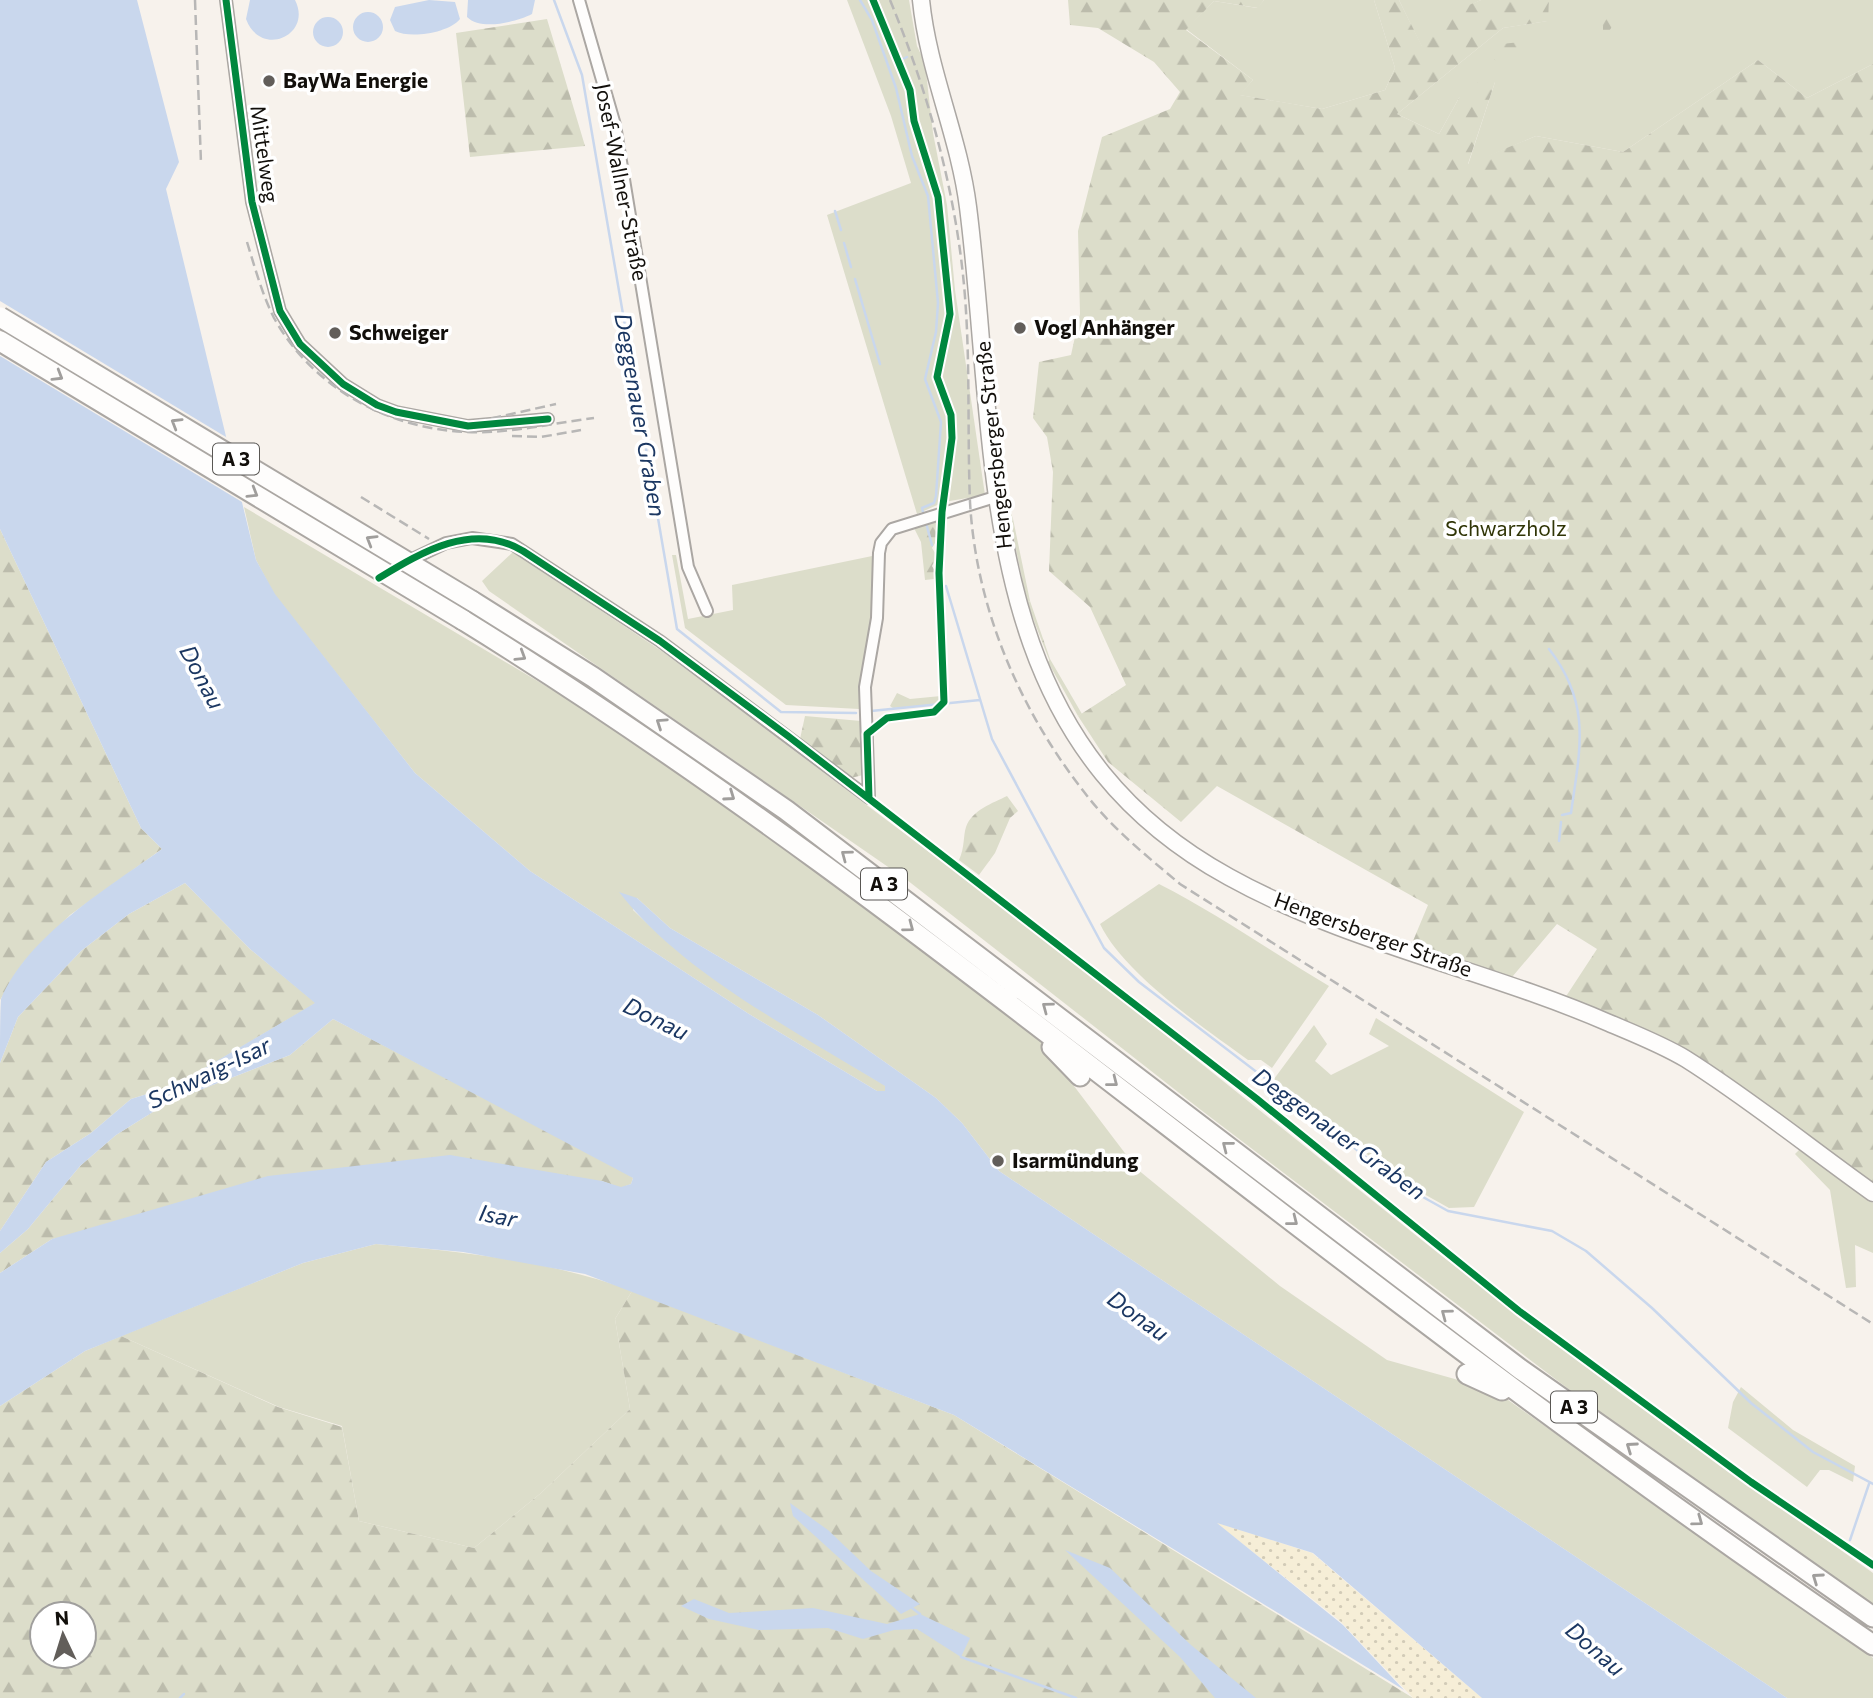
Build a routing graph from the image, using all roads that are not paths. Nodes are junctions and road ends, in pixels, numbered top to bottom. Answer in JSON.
{"nodes":[{"id":1,"x":226,"y":0,"type":"edge"},
{"id":2,"x":579,"y":0,"type":"edge"},
{"id":3,"x":921,"y":0,"type":"edge"},
{"id":4,"x":0,"y":317,"type":"edge"},
{"id":5,"x":0,"y":341,"type":"edge"},
{"id":6,"x":548,"y":419,"type":"dead end"},
{"id":7,"x":995,"y":497,"type":"junction"},
{"id":8,"x":379,"y":578,"type":"dead end"},
{"id":9,"x":707,"y":611,"type":"dead end"},
{"id":10,"x":1040,"y":1025,"type":"junction"},
{"id":11,"x":1080,"y":1076,"type":"dead end"},
{"id":12,"x":1873,"y":1193,"type":"edge"},
{"id":13,"x":1467,"y":1374,"type":"dead end"},
{"id":14,"x":1523,"y":1396,"type":"junction"},
{"id":15,"x":1873,"y":1617,"type":"edge"},
{"id":16,"x":1873,"y":1645,"type":"edge"}],
"edges":[{"from":1,"to":6,"type":"street","name":"Mittelweg"},
{"from":2,"to":9,"type":"street","name":"Josef-Wallner-Straße"},
{"from":3,"to":7,"type":"main road","name":"Hengersberger Straße"},
{"from":15,"to":4,"type":"highway","number":"A 3","one_way":true,"bridge":true},
{"from":5,"to":10,"type":"highway","number":"A 3","one_way":true,"bridge":true},
{"from":7,"to":8,"type":"street"},
{"from":7,"to":12,"type":"main road","name":"Hengersberger Straße"},
{"from":10,"to":11,"type":"highway"},
{"from":10,"to":14,"type":"highway","number":"A 3","one_way":true},
{"from":13,"to":14,"type":"highway"},
{"from":14,"to":16,"type":"highway","number":"A 3","one_way":true}]}
